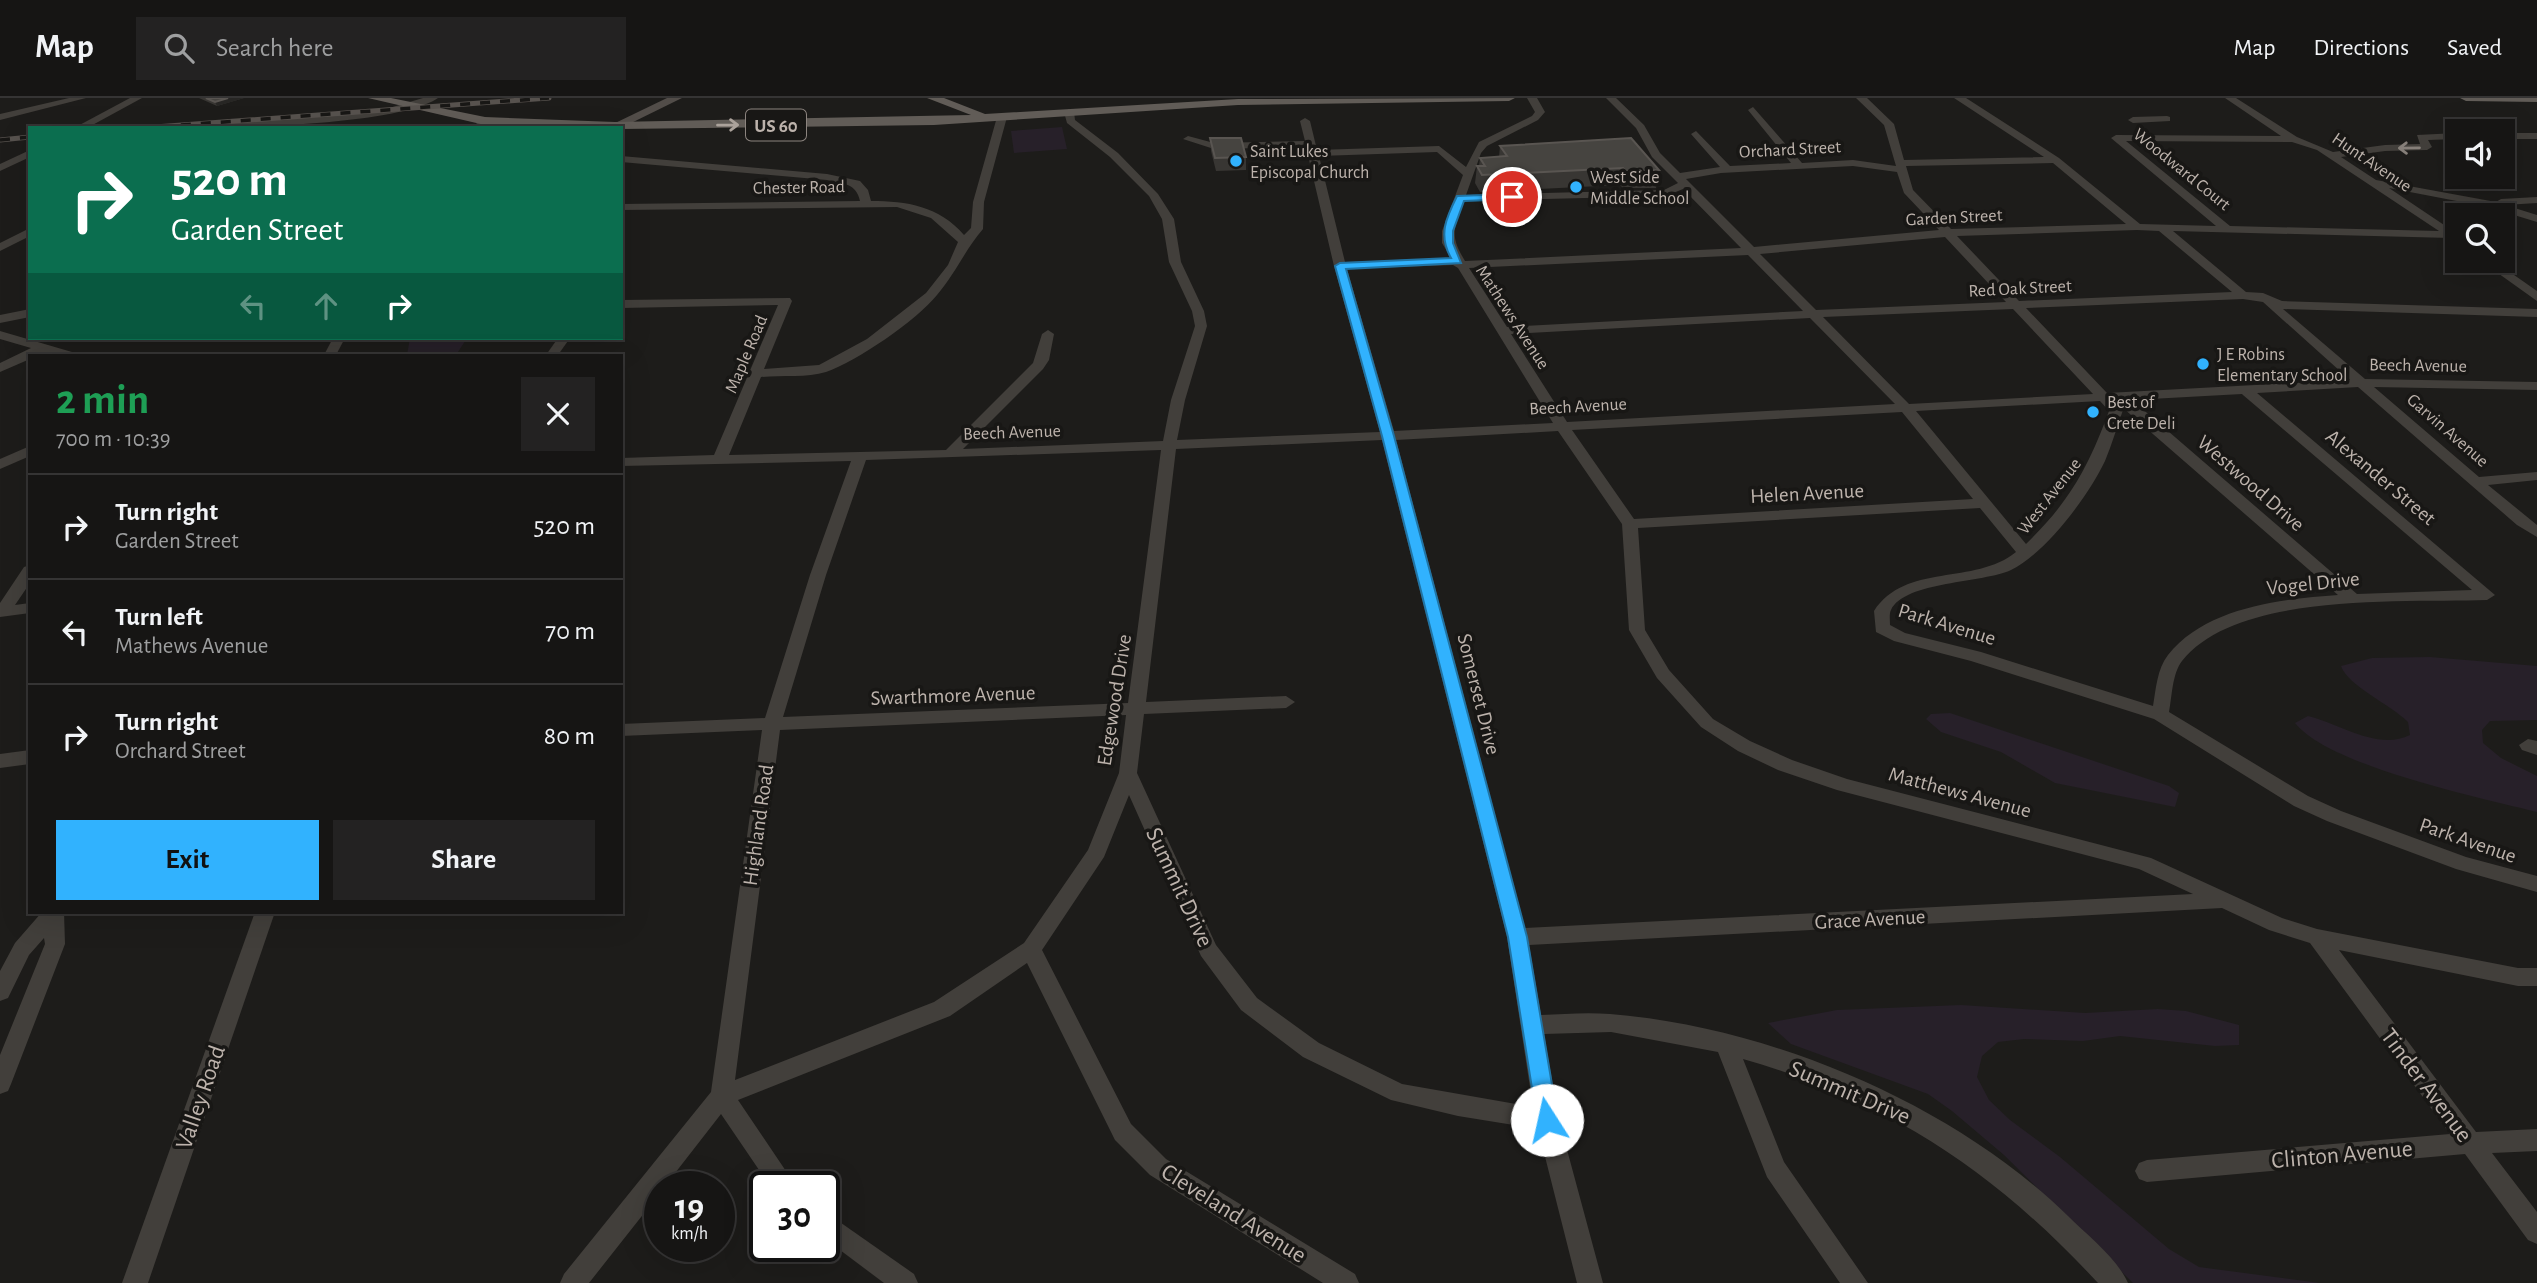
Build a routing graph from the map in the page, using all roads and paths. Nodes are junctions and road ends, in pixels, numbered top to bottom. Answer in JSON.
{"nodes":[{"id":1,"x":81,"y":98,"type":"edge"},
{"id":2,"x":137,"y":98,"type":"edge"},
{"id":3,"x":374,"y":98,"type":"edge"},
{"id":4,"x":433,"y":98,"type":"edge"},
{"id":5,"x":676,"y":98,"type":"edge"},
{"id":6,"x":933,"y":98,"type":"edge"},
{"id":7,"x":1424,"y":98,"type":"edge"},
{"id":8,"x":1509,"y":98,"type":"edge"},
{"id":9,"x":1532,"y":98,"type":"edge"},
{"id":10,"x":1611,"y":98,"type":"edge"},
{"id":11,"x":1861,"y":98,"type":"edge"},
{"id":12,"x":1959,"y":98,"type":"edge"},
{"id":13,"x":2230,"y":98,"type":"edge"},
{"id":14,"x":2466,"y":98,"type":"edge"},
{"id":15,"x":2505,"y":98,"type":"edge"},
{"id":16,"x":2537,"y":99,"type":"edge"},
{"id":17,"x":948,"y":105,"type":"junction"},
{"id":18,"x":408,"y":107,"type":"junction"},
{"id":19,"x":1753,"y":110,"type":"dead end"},
{"id":20,"x":1069,"y":112,"type":"junction"},
{"id":21,"x":0,"y":117,"type":"edge"},
{"id":22,"x":1002,"y":117,"type":"junction"},
{"id":23,"x":2167,"y":119,"type":"dead end"},
{"id":24,"x":1305,"y":121,"type":"dead end"},
{"id":25,"x":892,"y":122,"type":"junction"},
{"id":26,"x":481,"y":125,"type":"edge"},
{"id":27,"x":83,"y":126,"type":"edge"},
{"id":28,"x":222,"y":126,"type":"edge"},
{"id":29,"x":615,"y":126,"type":"edge"},
{"id":30,"x":1696,"y":134,"type":"dead end"},
{"id":31,"x":2445,"y":136,"type":"edge"},
{"id":32,"x":2515,"y":136,"type":"edge"},
{"id":33,"x":2537,"y":136,"type":"edge"},
{"id":34,"x":1188,"y":139,"type":"dead end"},
{"id":35,"x":2159,"y":139,"type":"junction"},
{"id":36,"x":2292,"y":139,"type":"junction"},
{"id":37,"x":1312,"y":148,"type":"junction"},
{"id":38,"x":28,"y":154,"type":"edge"},
{"id":39,"x":2331,"y":155,"type":"junction"},
{"id":40,"x":623,"y":159,"type":"edge"},
{"id":41,"x":2055,"y":160,"type":"junction"},
{"id":42,"x":1799,"y":166,"type":"junction"},
{"id":43,"x":1903,"y":167,"type":"junction"},
{"id":44,"x":0,"y":168,"type":"edge"},
{"id":45,"x":1728,"y":170,"type":"junction"},
{"id":46,"x":1467,"y":173,"type":"junction"},
{"id":47,"x":1682,"y":181,"type":"junction"},
{"id":48,"x":2371,"y":182,"type":"junction"},
{"id":49,"x":1461,"y":198,"type":"junction"},
{"id":50,"x":2537,"y":200,"type":"edge"},
{"id":51,"x":2485,"y":203,"type":"edge"},
{"id":52,"x":2502,"y":203,"type":"edge"},
{"id":53,"x":866,"y":204,"type":"junction"},
{"id":54,"x":623,"y":207,"type":"edge"},
{"id":55,"x":2515,"y":212,"type":"edge"},
{"id":56,"x":2537,"y":219,"type":"edge"},
{"id":57,"x":2160,"y":226,"type":"junction"},
{"id":58,"x":2137,"y":227,"type":"junction"},
{"id":59,"x":2226,"y":228,"type":"junction"},
{"id":60,"x":2445,"y":231,"type":"edge"},
{"id":61,"x":1946,"y":233,"type":"junction"},
{"id":62,"x":27,"y":234,"type":"edge"},
{"id":63,"x":2445,"y":237,"type":"edge"},
{"id":64,"x":964,"y":242,"type":"junction"},
{"id":65,"x":0,"y":248,"type":"edge"},
{"id":66,"x":1751,"y":251,"type":"junction"},
{"id":67,"x":1458,"y":263,"type":"junction"},
{"id":68,"x":1340,"y":266,"type":"junction"},
{"id":69,"x":2504,"y":273,"type":"edge"},
{"id":70,"x":2243,"y":295,"type":"junction"},
{"id":71,"x":2535,"y":295,"type":"edge"},
{"id":72,"x":2269,"y":303,"type":"junction"},
{"id":73,"x":623,"y":304,"type":"edge"},
{"id":74,"x":2016,"y":305,"type":"junction"},
{"id":75,"x":28,"y":313,"type":"edge"},
{"id":76,"x":2537,"y":313,"type":"edge"},
{"id":77,"x":1813,"y":314,"type":"junction"},
{"id":78,"x":0,"y":319,"type":"edge"},
{"id":79,"x":1502,"y":331,"type":"junction"},
{"id":80,"x":1048,"y":334,"type":"dead end"},
{"id":81,"x":0,"y":335,"type":"edge"},
{"id":82,"x":43,"y":348,"type":"junction"},
{"id":83,"x":30,"y":354,"type":"edge"},
{"id":84,"x":63,"y":354,"type":"edge"},
{"id":85,"x":28,"y":355,"type":"edge"},
{"id":86,"x":0,"y":368,"type":"edge"},
{"id":87,"x":756,"y":373,"type":"junction"},
{"id":88,"x":2365,"y":383,"type":"junction"},
{"id":89,"x":2537,"y":386,"type":"edge"},
{"id":90,"x":2248,"y":391,"type":"junction"},
{"id":91,"x":2114,"y":398,"type":"junction"},
{"id":92,"x":1906,"y":408,"type":"junction"},
{"id":93,"x":1562,"y":426,"type":"junction"},
{"id":94,"x":1388,"y":436,"type":"junction"},
{"id":95,"x":1169,"y":445,"type":"junction"},
{"id":96,"x":28,"y":451,"type":"edge"},
{"id":97,"x":950,"y":454,"type":"junction"},
{"id":98,"x":721,"y":457,"type":"junction"},
{"id":99,"x":860,"y":457,"type":"junction"},
{"id":100,"x":623,"y":462,"type":"edge"},
{"id":101,"x":0,"y":465,"type":"edge"},
{"id":102,"x":2537,"y":476,"type":"edge"},
{"id":103,"x":2477,"y":481,"type":"junction"},
{"id":104,"x":1985,"y":503,"type":"junction"},
{"id":105,"x":1630,"y":524,"type":"junction"},
{"id":106,"x":2537,"y":532,"type":"edge"},
{"id":107,"x":2025,"y":553,"type":"junction"},
{"id":108,"x":28,"y":573,"type":"edge"},
{"id":109,"x":2487,"y":595,"type":"joint"},
{"id":110,"x":2354,"y":600,"type":"junction"},
{"id":111,"x":28,"y":608,"type":"edge"},
{"id":112,"x":1,"y":612,"type":"edge"},
{"id":113,"x":1286,"y":702,"type":"dead end"},
{"id":114,"x":1136,"y":709,"type":"junction"},
{"id":115,"x":2160,"y":715,"type":"junction"},
{"id":116,"x":772,"y":724,"type":"junction"},
{"id":117,"x":623,"y":730,"type":"edge"},
{"id":118,"x":28,"y":757,"type":"edge"},
{"id":119,"x":0,"y":761,"type":"edge"},
{"id":120,"x":1128,"y":773,"type":"junction"},
{"id":121,"x":2537,"y":884,"type":"edge"},
{"id":122,"x":2223,"y":901,"type":"junction"},
{"id":123,"x":52,"y":914,"type":"edge"},
{"id":124,"x":54,"y":914,"type":"edge"},
{"id":125,"x":264,"y":914,"type":"edge"},
{"id":126,"x":1517,"y":937,"type":"junction"},
{"id":127,"x":2317,"y":937,"type":"junction"},
{"id":128,"x":1031,"y":949,"type":"junction"},
{"id":129,"x":2537,"y":977,"type":"edge"},
{"id":130,"x":0,"y":992,"type":"edge"},
{"id":131,"x":1531,"y":1025,"type":"junction"},
{"id":132,"x":1726,"y":1043,"type":"junction"},
{"id":133,"x":0,"y":1084,"type":"edge"},
{"id":134,"x":722,"y":1096,"type":"junction"},
{"id":135,"x":1547,"y":1120,"type":"junction"},
{"id":136,"x":2537,"y":1140,"type":"edge"},
{"id":137,"x":2470,"y":1143,"type":"junction"},
{"id":138,"x":774,"y":1171,"type":"edge"},
{"id":139,"x":2147,"y":1171,"type":"dead end"},
{"id":140,"x":2537,"y":1232,"type":"edge"},
{"id":141,"x":840,"y":1235,"type":"edge"},
{"id":142,"x":135,"y":1283,"type":"edge"},
{"id":143,"x":573,"y":1283,"type":"edge"},
{"id":144,"x":905,"y":1283,"type":"edge"},
{"id":145,"x":1346,"y":1283,"type":"edge"},
{"id":146,"x":1590,"y":1283,"type":"edge"},
{"id":147,"x":1855,"y":1283,"type":"edge"},
{"id":148,"x":2115,"y":1283,"type":"edge"}],
"edges":[{"from":1,"to":21,"type":"street"},
{"from":2,"to":27,"type":"street"},
{"from":3,"to":18,"type":"main road","number":"US 60"},
{"from":4,"to":18,"type":"street"},
{"from":5,"to":29,"type":"main road"},
{"from":6,"to":17,"type":"main road","number":"US 60"},
{"from":7,"to":8,"type":"main road","number":"US 60"},
{"from":7,"to":20,"type":"main road","number":"US 60"},
{"from":9,"to":46,"type":"street","name":"Mathews Avenue"},
{"from":10,"to":47,"type":"street"},
{"from":11,"to":43,"type":"street"},
{"from":12,"to":41,"type":"street"},
{"from":13,"to":36,"type":"street","name":"Hunt Avenue"},
{"from":14,"to":15,"type":"main road"},
{"from":15,"to":16,"type":"main road"},
{"from":17,"to":22,"type":"main road","number":"US 60"},
{"from":17,"to":25,"type":"main road"},
{"from":18,"to":26,"type":"main road","number":"US 60"},
{"from":18,"to":28,"type":"street"},
{"from":19,"to":42,"type":"street"},
{"from":20,"to":22,"type":"main road","number":"US 60"},
{"from":20,"to":95,"type":"street","name":"Edgewood Drive"},
{"from":22,"to":25,"type":"main road","number":"US 60"},
{"from":22,"to":64,"type":"street"},
{"from":23,"to":35,"type":"street"},
{"from":24,"to":37,"type":"street","name":"Somerset Drive"},
{"from":29,"to":25,"type":"main road","number":"US 60","one_way":true},
{"from":26,"to":29,"type":"main road","number":"US 60"},
{"from":30,"to":45,"type":"street"},
{"from":31,"to":39,"type":"street","one_way":true},
{"from":32,"to":33,"type":"street"},
{"from":34,"to":37,"type":"street"},
{"from":35,"to":36,"type":"street"},
{"from":35,"to":59,"type":"street","name":"Woodward Court"},
{"from":36,"to":39,"type":"street","name":"Hunt Avenue"},
{"from":37,"to":46,"type":"street"},
{"from":37,"to":68,"type":"street","name":"Somerset Drive"},
{"from":38,"to":44,"type":"street"},
{"from":39,"to":48,"type":"street","name":"Hunt Avenue"},
{"from":40,"to":53,"type":"street"},
{"from":41,"to":43,"type":"street","name":"Orchard Street"},
{"from":41,"to":58,"type":"street"},
{"from":42,"to":43,"type":"street","name":"Orchard Street"},
{"from":42,"to":45,"type":"street","name":"Orchard Street"},
{"from":43,"to":61,"type":"street"},
{"from":45,"to":47,"type":"street","name":"Orchard Street"},
{"from":46,"to":49,"type":"street","name":"Mathews Avenue"},
{"from":47,"to":49,"type":"street","name":"Orchard Street"},
{"from":47,"to":66,"type":"street"},
{"from":48,"to":51,"type":"street"},
{"from":48,"to":60,"type":"street","name":"Hunt Avenue"},
{"from":49,"to":67,"type":"street","name":"Mathews Avenue"},
{"from":50,"to":52,"type":"street"},
{"from":53,"to":54,"type":"street","name":"Chester Road"},
{"from":53,"to":64,"type":"street","name":"Chester Road"},
{"from":55,"to":56,"type":"street"},
{"from":57,"to":58,"type":"street","name":"Garden Street"},
{"from":57,"to":59,"type":"street","name":"Garden Street"},
{"from":57,"to":70,"type":"street"},
{"from":58,"to":61,"type":"street","name":"Garden Street"},
{"from":59,"to":63,"type":"street","name":"Garden Street"},
{"from":61,"to":66,"type":"street","name":"Garden Street"},
{"from":61,"to":74,"type":"street"},
{"from":62,"to":65,"type":"street"},
{"from":64,"to":87,"type":"street"},
{"from":66,"to":67,"type":"street","name":"Garden Street"},
{"from":66,"to":77,"type":"street"},
{"from":67,"to":68,"type":"street","name":"Garden Street"},
{"from":67,"to":79,"type":"street","name":"Mathews Avenue"},
{"from":68,"to":94,"type":"street","name":"Somerset Drive"},
{"from":69,"to":71,"type":"street"},
{"from":70,"to":72,"type":"street","name":"Red Oak Street"},
{"from":70,"to":74,"type":"street","name":"Red Oak Street"},
{"from":72,"to":76,"type":"street","name":"Red Oak Street"},
{"from":72,"to":88,"type":"street","name":"Garvin Avenue"},
{"from":73,"to":87,"type":"street","name":"Maple Road"},
{"from":74,"to":77,"type":"street","name":"Red Oak Street"},
{"from":74,"to":91,"type":"street"},
{"from":75,"to":78,"type":"street"},
{"from":77,"to":79,"type":"street","name":"Red Oak Street"},
{"from":77,"to":92,"type":"street"},
{"from":79,"to":93,"type":"street","name":"Mathews Avenue"},
{"from":80,"to":97,"type":"street"},
{"from":81,"to":82,"type":"street"},
{"from":82,"to":83,"type":"street"},
{"from":82,"to":84,"type":"street"},
{"from":85,"to":86,"type":"street"},
{"from":87,"to":98,"type":"street","name":"Maple Road"},
{"from":88,"to":89,"type":"street","name":"Beech Avenue"},
{"from":88,"to":90,"type":"street","name":"Beech Avenue"},
{"from":88,"to":103,"type":"street","name":"Garvin Avenue"},
{"from":90,"to":91,"type":"street","name":"Beech Avenue"},
{"from":90,"to":109,"type":"street","name":"Alexander Street"},
{"from":91,"to":92,"type":"street","name":"Beech Avenue"},
{"from":91,"to":107,"type":"street","name":"West Avenue"},
{"from":91,"to":110,"type":"street","name":"Westwood Drive"},
{"from":92,"to":93,"type":"street","name":"Beech Avenue"},
{"from":92,"to":104,"type":"street"},
{"from":93,"to":94,"type":"street","name":"Beech Avenue"},
{"from":93,"to":105,"type":"street"},
{"from":94,"to":95,"type":"street","name":"Beech Avenue"},
{"from":94,"to":126,"type":"street","name":"Somerset Drive"},
{"from":95,"to":97,"type":"street","name":"Beech Avenue"},
{"from":95,"to":114,"type":"street","name":"Edgewood Drive"},
{"from":96,"to":101,"type":"street"},
{"from":97,"to":99,"type":"street","name":"Beech Avenue"},
{"from":98,"to":99,"type":"street","name":"Beech Avenue"},
{"from":98,"to":100,"type":"street","name":"Beech Avenue"},
{"from":99,"to":116,"type":"street","name":"Highland Road"},
{"from":102,"to":103,"type":"street"},
{"from":103,"to":106,"type":"street","name":"Garvin Avenue"},
{"from":104,"to":105,"type":"street","name":"Helen Avenue"},
{"from":104,"to":107,"type":"street"},
{"from":105,"to":122,"type":"street","name":"Matthews Avenue"},
{"from":107,"to":115,"type":"street","name":"Park Avenue"},
{"from":108,"to":112,"type":"street"},
{"from":109,"to":110,"type":"street","name":"Vogel Drive"},
{"from":110,"to":115,"type":"street","name":"Vogel Drive"},
{"from":111,"to":112,"type":"street"},
{"from":113,"to":114,"type":"street","name":"Swarthmore Avenue"},
{"from":114,"to":116,"type":"street","name":"Swarthmore Avenue"},
{"from":114,"to":120,"type":"street","name":"Edgewood Drive"},
{"from":115,"to":121,"type":"street","name":"Park Avenue"},
{"from":116,"to":117,"type":"street","name":"Swarthmore Avenue"},
{"from":116,"to":134,"type":"street","name":"Highland Road"},
{"from":118,"to":119,"type":"street"},
{"from":120,"to":128,"type":"street","name":"Edgewood Drive"},
{"from":120,"to":135,"type":"street","name":"Summit Drive"},
{"from":122,"to":126,"type":"street","name":"Grace Avenue"},
{"from":122,"to":127,"type":"street","name":"Matthews Avenue"},
{"from":123,"to":130,"type":"street"},
{"from":124,"to":133,"type":"street"},
{"from":125,"to":142,"type":"street","name":"Valley Road"},
{"from":126,"to":131,"type":"street","name":"Somerset Drive"},
{"from":127,"to":129,"type":"street","name":"Matthews Avenue"},
{"from":127,"to":137,"type":"street","name":"Tinder Avenue"},
{"from":128,"to":134,"type":"street","name":"Edgewood Drive"},
{"from":128,"to":145,"type":"street","name":"Cleveland Avenue"},
{"from":131,"to":132,"type":"street","name":"Summit Drive"},
{"from":131,"to":135,"type":"street","name":"Somerset Drive"},
{"from":132,"to":147,"type":"street"},
{"from":132,"to":148,"type":"street","name":"Summit Drive"},
{"from":134,"to":138,"type":"street"},
{"from":134,"to":143,"type":"street","name":"Edgewood Drive"},
{"from":135,"to":146,"type":"street","name":"Somerset Drive"},
{"from":136,"to":137,"type":"street","name":"Clinton Avenue"},
{"from":137,"to":139,"type":"street","name":"Clinton Avenue"},
{"from":137,"to":140,"type":"street","name":"Tinder Avenue"},
{"from":141,"to":144,"type":"street"}]}
